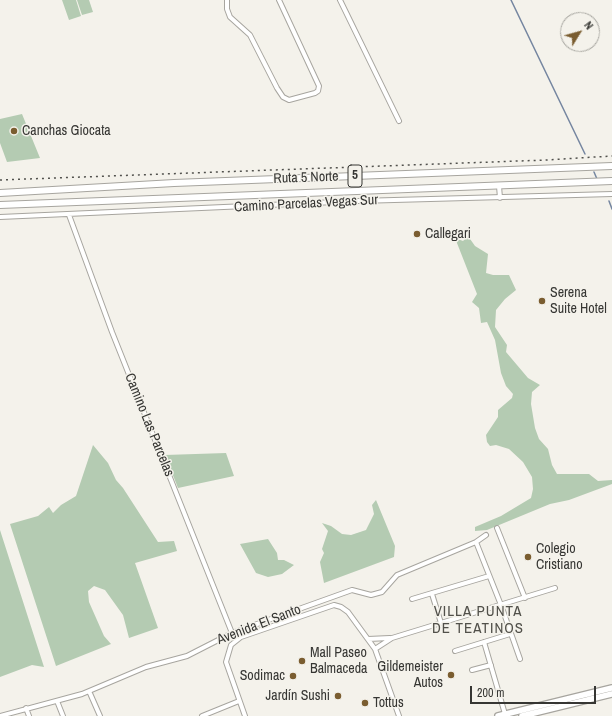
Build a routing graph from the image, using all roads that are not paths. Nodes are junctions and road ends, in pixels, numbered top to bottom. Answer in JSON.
{"nodes":[{"id":1,"x":227,"y":0,"type":"edge"},
{"id":2,"x":279,"y":0,"type":"edge"},
{"id":3,"x":340,"y":0,"type":"edge"},
{"id":4,"x":399,"y":121,"type":"dead end"},
{"id":5,"x":612,"y":166,"type":"edge"},
{"id":6,"x":612,"y":181,"type":"edge"},
{"id":7,"x":499,"y":186,"type":"junction"},
{"id":8,"x":0,"y":189,"type":"edge"},
{"id":9,"x":44,"y":189,"type":"junction"},
{"id":10,"x":0,"y":192,"type":"edge"},
{"id":11,"x":612,"y":194,"type":"edge"},
{"id":12,"x":500,"y":198,"type":"junction"},
{"id":13,"x":0,"y":205,"type":"edge"},
{"id":14,"x":69,"y":215,"type":"junction"},
{"id":15,"x":0,"y":217,"type":"edge"},
{"id":16,"x":497,"y":528,"type":"dead end"},
{"id":17,"x":486,"y":535,"type":"dead end"},
{"id":18,"x":476,"y":542,"type":"junction"},
{"id":19,"x":489,"y":576,"type":"junction"},
{"id":20,"x":555,"y":588,"type":"dead end"},
{"id":21,"x":432,"y":594,"type":"junction"},
{"id":22,"x":525,"y":598,"type":"junction"},
{"id":23,"x":412,"y":599,"type":"dead end"},
{"id":24,"x":501,"y":605,"type":"junction"},
{"id":25,"x":441,"y":623,"type":"junction"},
{"id":26,"x":232,"y":633,"type":"junction"},
{"id":27,"x":510,"y":634,"type":"junction"},
{"id":28,"x":392,"y":638,"type":"junction"},
{"id":29,"x":368,"y":639,"type":"junction"},
{"id":30,"x":484,"y":642,"type":"junction"},
{"id":31,"x":375,"y":649,"type":"junction"},
{"id":32,"x":455,"y":651,"type":"dead end"},
{"id":33,"x":520,"y":659,"type":"dead end"},
{"id":34,"x":491,"y":665,"type":"junction"},
{"id":35,"x":472,"y":670,"type":"dead end"},
{"id":36,"x":612,"y":688,"type":"edge"},
{"id":37,"x":89,"y":691,"type":"junction"},
{"id":38,"x":612,"y":694,"type":"edge"},
{"id":39,"x":57,"y":701,"type":"junction"},
{"id":40,"x":239,"y":701,"type":"junction"},
{"id":41,"x":26,"y":708,"type":"junction"},
{"id":42,"x":536,"y":712,"type":"edge"},
{"id":43,"x":505,"y":714,"type":"junction"},
{"id":44,"x":0,"y":716,"type":"edge"},
{"id":45,"x":29,"y":716,"type":"edge"},
{"id":46,"x":63,"y":716,"type":"edge"},
{"id":47,"x":100,"y":716,"type":"edge"},
{"id":48,"x":202,"y":716,"type":"edge"},
{"id":49,"x":245,"y":716,"type":"edge"},
{"id":50,"x":399,"y":716,"type":"edge"},
{"id":51,"x":498,"y":716,"type":"edge"},
{"id":52,"x":522,"y":716,"type":"edge"}],
"edges":[{"from":1,"to":2,"type":"street"},
{"from":3,"to":4,"type":"street"},
{"from":5,"to":9,"type":"highway","name":"Ruta 5 Norte","number":"5"},
{"from":6,"to":7,"type":"highway","name":"Ruta 5 Norte","number":"5"},
{"from":7,"to":12,"type":"street"},
{"from":7,"to":13,"type":"highway","name":"Ruta 5 Norte","number":"5"},
{"from":8,"to":9,"type":"highway"},
{"from":9,"to":10,"type":"highway","name":"Ruta 5 Norte","number":"5"},
{"from":11,"to":12,"type":"street","name":"Camino Parcelas Vegas Sur"},
{"from":12,"to":14,"type":"street","name":"Camino Parcelas Vegas Sur"},
{"from":14,"to":15,"type":"street","name":"Camino Parcelas Vegas Sur"},
{"from":14,"to":26,"type":"street","name":"Camino Las Parcelas"},
{"from":16,"to":22,"type":"street"},
{"from":17,"to":18,"type":"street","name":"Avenida El Santo"},
{"from":18,"to":19,"type":"street"},
{"from":18,"to":26,"type":"street","name":"Avenida El Santo"},
{"from":19,"to":21,"type":"street"},
{"from":19,"to":24,"type":"street"},
{"from":20,"to":22,"type":"street"},
{"from":21,"to":23,"type":"street"},
{"from":21,"to":25,"type":"street"},
{"from":22,"to":24,"type":"street"},
{"from":24,"to":25,"type":"street"},
{"from":24,"to":27,"type":"street"},
{"from":25,"to":28,"type":"street"},
{"from":26,"to":37,"type":"street","name":"Avenida El Santo"},
{"from":27,"to":30,"type":"street"},
{"from":27,"to":33,"type":"street"},
{"from":28,"to":29,"type":"street"},
{"from":28,"to":31,"type":"street"},
{"from":29,"to":31,"type":"street"},
{"from":29,"to":40,"type":"street"},
{"from":30,"to":32,"type":"street"},
{"from":30,"to":34,"type":"street"},
{"from":31,"to":50,"type":"street"},
{"from":34,"to":35,"type":"street"},
{"from":34,"to":43,"type":"street"},
{"from":36,"to":42,"type":"main road"},
{"from":37,"to":39,"type":"street","name":"Avenida El Santo"},
{"from":37,"to":47,"type":"street"},
{"from":38,"to":42,"type":"main road"},
{"from":39,"to":41,"type":"street","name":"Avenida El Santo"},
{"from":39,"to":46,"type":"street"},
{"from":40,"to":48,"type":"street"},
{"from":40,"to":49,"type":"street"},
{"from":41,"to":44,"type":"street","name":"Avenida El Santo"},
{"from":41,"to":45,"type":"street"},
{"from":42,"to":43,"type":"main road"},
{"from":42,"to":52,"type":"main road"},
{"from":43,"to":51,"type":"main road"}]}
